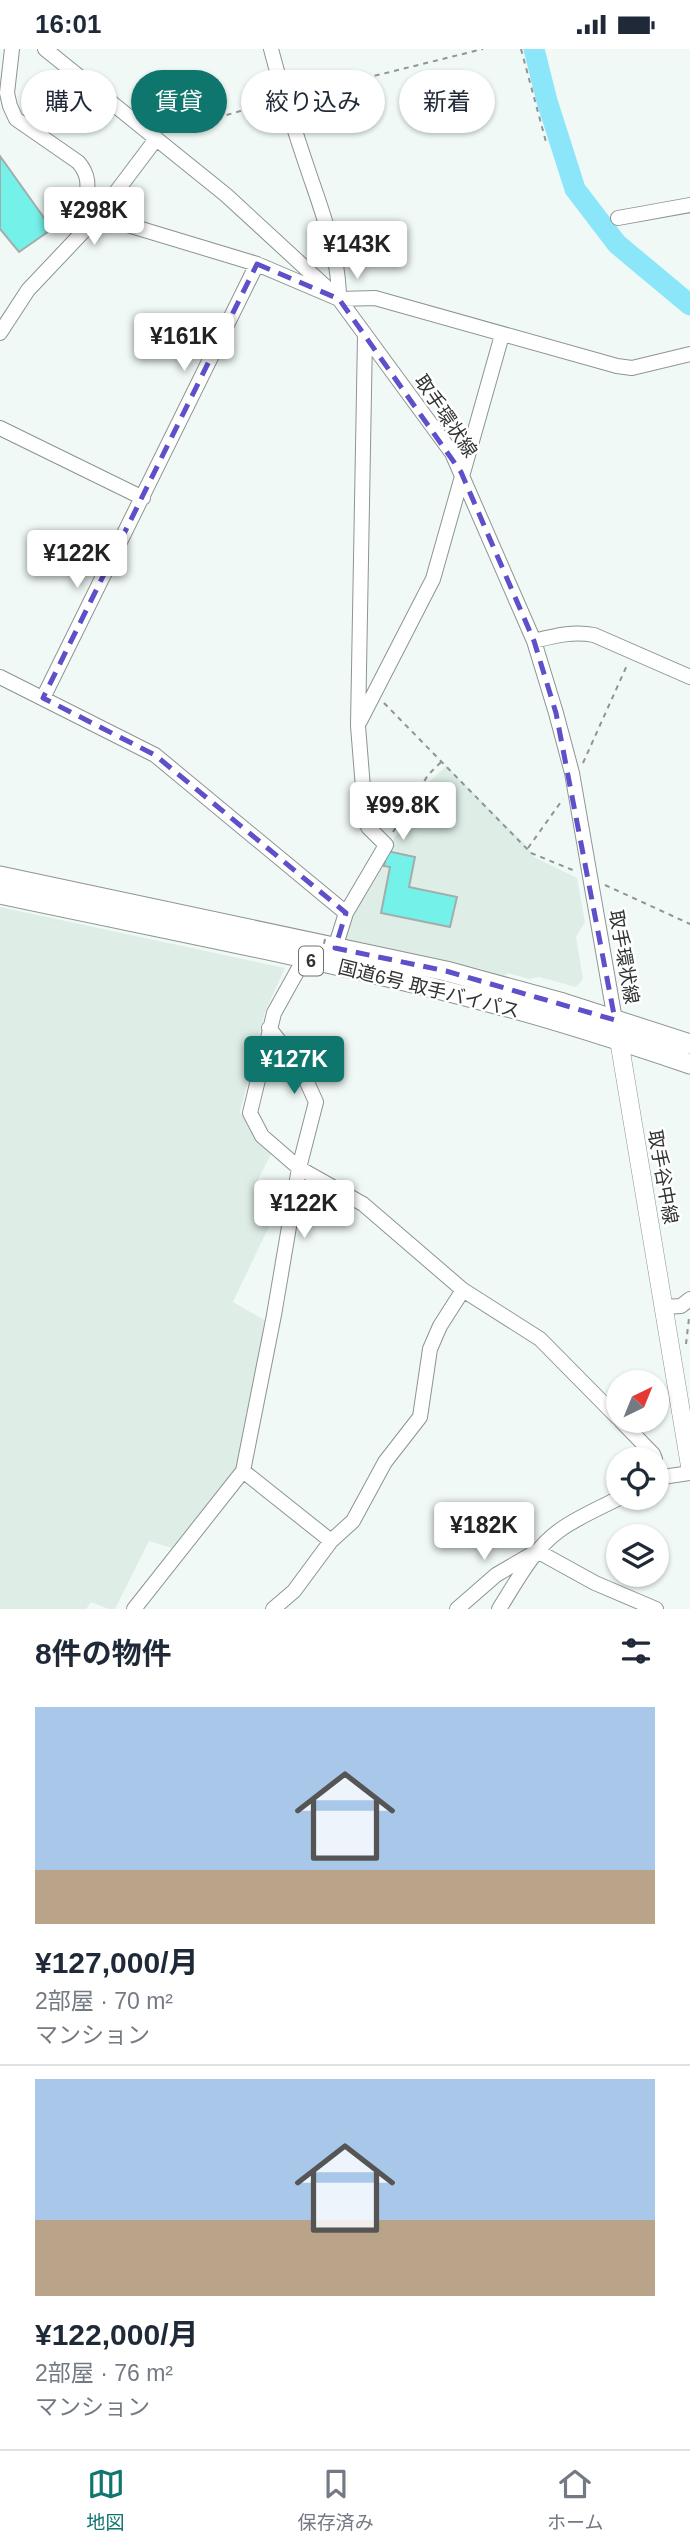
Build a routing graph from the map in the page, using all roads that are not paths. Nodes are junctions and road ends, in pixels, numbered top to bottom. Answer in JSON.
{"nodes":[{"id":1,"x":12,"y":49,"type":"edge"},
{"id":2,"x":44,"y":49,"type":"edge"},
{"id":3,"x":271,"y":49,"type":"edge"},
{"id":4,"x":156,"y":139,"type":"junction"},
{"id":5,"x":690,"y":205,"type":"edge"},
{"id":6,"x":98,"y":216,"type":"junction"},
{"id":7,"x":618,"y":218,"type":"dead end"},
{"id":8,"x":257,"y":264,"type":"junction"},
{"id":9,"x":339,"y":299,"type":"junction"},
{"id":10,"x":0,"y":333,"type":"edge"},
{"id":11,"x":502,"y":335,"type":"junction"},
{"id":12,"x":365,"y":336,"type":"junction"},
{"id":13,"x":690,"y":354,"type":"edge"},
{"id":14,"x":0,"y":428,"type":"edge"},
{"id":15,"x":461,"y":472,"type":"junction"},
{"id":16,"x":143,"y":498,"type":"junction"},
{"id":17,"x":534,"y":641,"type":"junction"},
{"id":18,"x":0,"y":677,"type":"edge"},
{"id":19,"x":690,"y":677,"type":"edge"},
{"id":20,"x":43,"y":698,"type":"junction"},
{"id":21,"x":358,"y":726,"type":"junction"},
{"id":22,"x":0,"y":876,"type":"edge"},
{"id":23,"x":0,"y":894,"type":"edge"},
{"id":24,"x":346,"y":912,"type":"junction"},
{"id":25,"x":318,"y":952,"type":"junction"},
{"id":26,"x":364,"y":956,"type":"junction"},
{"id":27,"x":615,"y":1020,"type":"junction"},
{"id":28,"x":270,"y":1028,"type":"junction"},
{"id":29,"x":619,"y":1040,"type":"junction"},
{"id":30,"x":690,"y":1044,"type":"edge"},
{"id":31,"x":690,"y":1064,"type":"edge"},
{"id":32,"x":299,"y":1168,"type":"junction"},
{"id":33,"x":463,"y":1290,"type":"junction"},
{"id":34,"x":690,"y":1299,"type":"edge"},
{"id":35,"x":663,"y":1307,"type":"junction"},
{"id":36,"x":606,"y":1407,"type":"edge"},
{"id":37,"x":632,"y":1433,"type":"edge"},
{"id":38,"x":646,"y":1447,"type":"edge"},
{"id":39,"x":690,"y":1466,"type":"edge"},
{"id":40,"x":669,"y":1470,"type":"edge"},
{"id":41,"x":243,"y":1471,"type":"junction"},
{"id":42,"x":690,"y":1472,"type":"edge"},
{"id":43,"x":606,"y":1505,"type":"edge"},
{"id":44,"x":331,"y":1541,"type":"junction"},
{"id":45,"x":537,"y":1551,"type":"junction"},
{"id":46,"x":134,"y":1609,"type":"edge"},
{"id":47,"x":273,"y":1609,"type":"edge"},
{"id":48,"x":457,"y":1609,"type":"edge"},
{"id":49,"x":499,"y":1609,"type":"edge"},
{"id":50,"x":656,"y":1609,"type":"edge"}],
"edges":[{"from":1,"to":6,"type":"street"},
{"from":2,"to":4,"type":"street","name":"取手環状線"},
{"from":3,"to":9,"type":"street"},
{"from":4,"to":6,"type":"street"},
{"from":4,"to":9,"type":"street","name":"取手環状線"},
{"from":5,"to":7,"type":"street"},
{"from":6,"to":8,"type":"street"},
{"from":6,"to":10,"type":"street"},
{"from":8,"to":9,"type":"street"},
{"from":8,"to":16,"type":"street"},
{"from":9,"to":11,"type":"street"},
{"from":9,"to":12,"type":"street","name":"取手環状線"},
{"from":11,"to":13,"type":"street"},
{"from":11,"to":15,"type":"street"},
{"from":12,"to":15,"type":"street","name":"取手環状線"},
{"from":12,"to":21,"type":"street"},
{"from":14,"to":16,"type":"street"},
{"from":15,"to":17,"type":"street","name":"取手環状線"},
{"from":15,"to":21,"type":"street"},
{"from":16,"to":20,"type":"street"},
{"from":17,"to":19,"type":"street"},
{"from":17,"to":27,"type":"street","name":"取手環状線"},
{"from":18,"to":20,"type":"street"},
{"from":20,"to":24,"type":"street"},
{"from":21,"to":24,"type":"street"},
{"from":22,"to":25,"type":"highway","name":"国道6号 取手バイパス","number":"6"},
{"from":23,"to":25,"type":"highway","name":"国道6号 取手バイパス","number":"6"},
{"from":24,"to":25,"type":"street"},
{"from":25,"to":26,"type":"highway","name":"国道6号 取手バイパス","number":"6"},
{"from":25,"to":26,"type":"highway","name":"国道6号 取手バイパス","number":"6"},
{"from":25,"to":28,"type":"street"},
{"from":26,"to":27,"type":"highway","name":"国道6号 取手バイパス","number":"6"},
{"from":26,"to":29,"type":"highway","name":"国道6号 取手バイパス","number":"6"},
{"from":27,"to":29,"type":"main road","name":"取手谷中線"},
{"from":27,"to":30,"type":"highway","name":"国道6号 取手バイパス","number":"6"},
{"from":28,"to":32,"type":"street"},
{"from":28,"to":32,"type":"street"},
{"from":29,"to":31,"type":"highway","name":"国道6号 取手バイパス","number":"6"},
{"from":29,"to":35,"type":"main road","name":"取手谷中線"},
{"from":32,"to":33,"type":"street"},
{"from":32,"to":41,"type":"street"},
{"from":33,"to":36,"type":"street"},
{"from":33,"to":44,"type":"street"},
{"from":34,"to":35,"type":"street"},
{"from":35,"to":39,"type":"main road","name":"取手谷中線"},
{"from":37,"to":38,"type":"street"},
{"from":40,"to":42,"type":"street"},
{"from":41,"to":44,"type":"street"},
{"from":41,"to":46,"type":"street"},
{"from":43,"to":45,"type":"street"},
{"from":44,"to":47,"type":"street"},
{"from":45,"to":48,"type":"street"},
{"from":45,"to":49,"type":"street"},
{"from":45,"to":50,"type":"street"}]}
